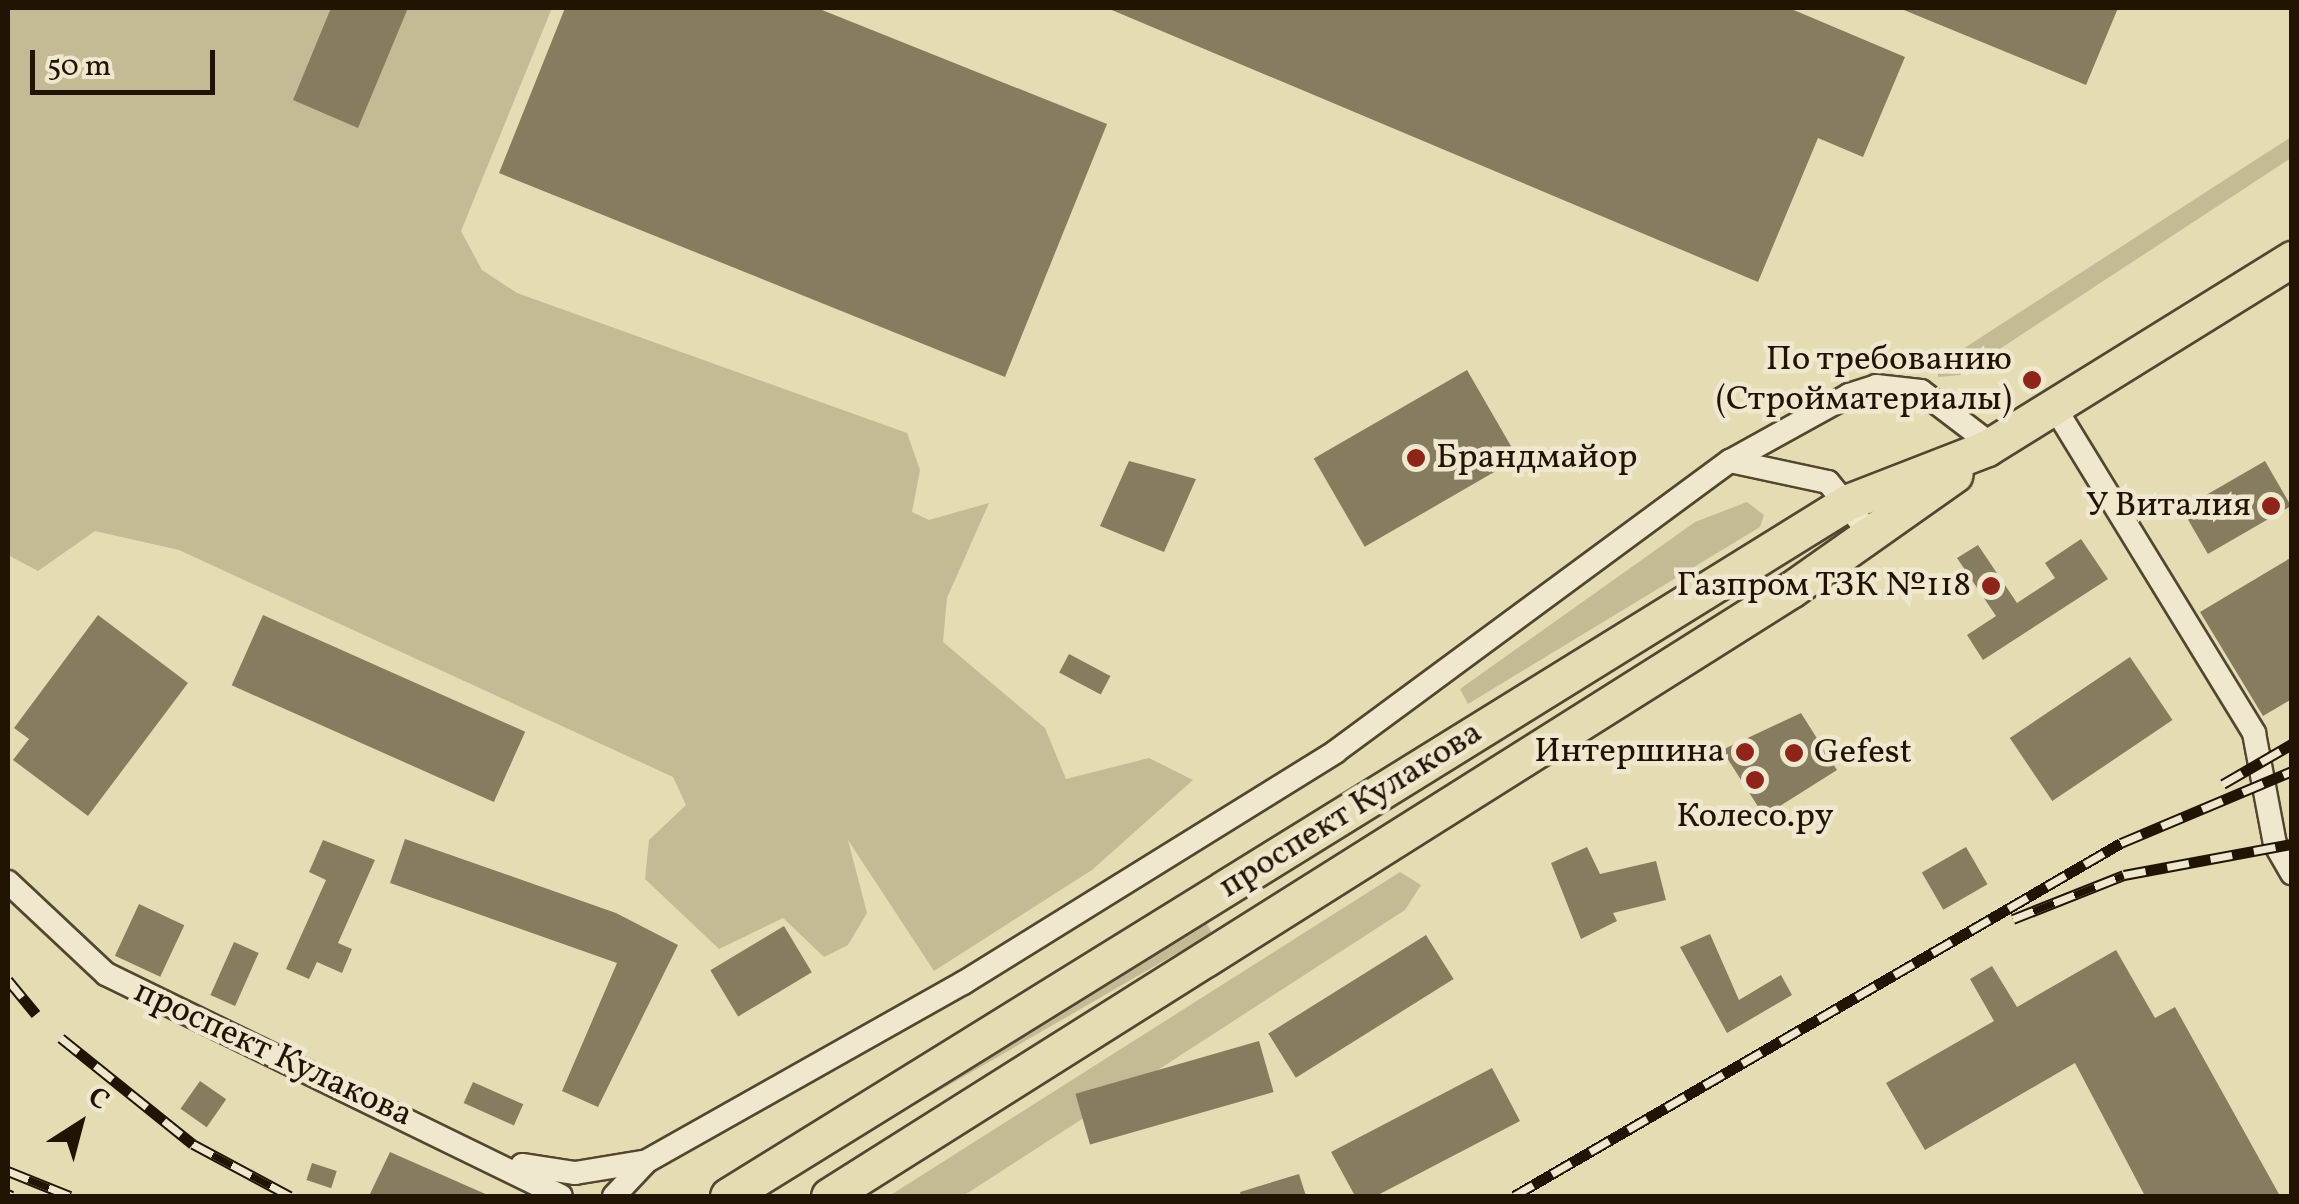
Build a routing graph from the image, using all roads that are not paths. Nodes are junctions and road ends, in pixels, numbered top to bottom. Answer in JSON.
{"nodes":[{"id":1,"x":2292,"y":259,"type":"edge"},
{"id":2,"x":2056,"y":408,"type":"junction"},
{"id":3,"x":1990,"y":446,"type":"junction"},
{"id":4,"x":1730,"y":460,"type":"junction"},
{"id":5,"x":1848,"y":502,"type":"junction"},
{"id":6,"x":1871,"y":535,"type":"junction"},
{"id":7,"x":2292,"y":873,"type":"edge"},
{"id":8,"x":8,"y":882,"type":"edge"},
{"id":9,"x":502,"y":1160,"type":"junction"},
{"id":10,"x":647,"y":1161,"type":"junction"},
{"id":11,"x":560,"y":1196,"type":"edge"},
{"id":12,"x":614,"y":1196,"type":"edge"},
{"id":13,"x":728,"y":1196,"type":"edge"},
{"id":14,"x":829,"y":1196,"type":"edge"}],
"edges":[{"from":1,"to":2,"type":"main road","name":"проспект Кулакова"},
{"from":2,"to":3,"type":"main road","name":"проспект Кулакова"},
{"from":2,"to":7,"type":"street"},
{"from":3,"to":4,"type":"street"},
{"from":3,"to":5,"type":"main road","name":"проспект Кулакова"},
{"from":3,"to":6,"type":"main road","name":"проспект Кулакова"},
{"from":4,"to":5,"type":"street"},
{"from":4,"to":10,"type":"street"},
{"from":5,"to":6,"type":"street"},
{"from":5,"to":13,"type":"main road","name":"проспект Кулакова"},
{"from":6,"to":14,"type":"main road","name":"проспект Кулакова"},
{"from":8,"to":9,"type":"street","name":"проспект Кулакова"},
{"from":9,"to":10,"type":"street"},
{"from":9,"to":11,"type":"street","name":"проспект Кулакова"},
{"from":10,"to":12,"type":"street"}]}
